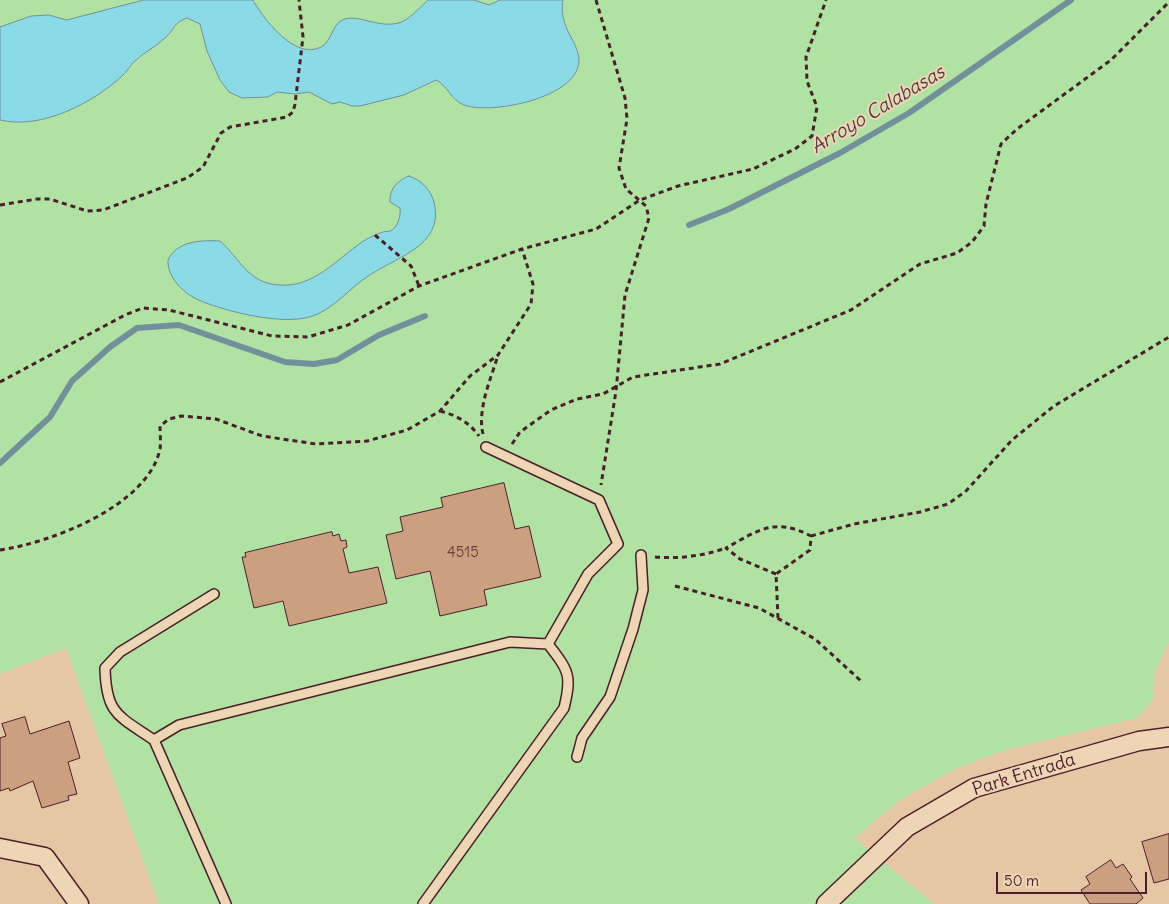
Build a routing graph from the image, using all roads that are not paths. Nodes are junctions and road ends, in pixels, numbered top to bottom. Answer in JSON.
{"nodes":[{"id":1,"x":486,"y":447,"type":"road end"},
{"id":2,"x":641,"y":555,"type":"road end"},
{"id":3,"x":214,"y":594,"type":"dead end"},
{"id":4,"x":548,"y":644,"type":"junction"},
{"id":5,"x":1169,"y":737,"type":"edge"},
{"id":6,"x":154,"y":740,"type":"junction"},
{"id":7,"x":577,"y":757,"type":"dead end"},
{"id":8,"x":0,"y":848,"type":"edge"},
{"id":9,"x":79,"y":904,"type":"edge"},
{"id":10,"x":226,"y":904,"type":"edge"},
{"id":11,"x":423,"y":904,"type":"edge"},
{"id":12,"x":826,"y":904,"type":"edge"}],
"edges":[{"from":1,"to":4,"type":"lane"},
{"from":2,"to":7,"type":"lane"},
{"from":3,"to":6,"type":"lane"},
{"from":4,"to":6,"type":"lane"},
{"from":4,"to":11,"type":"lane"},
{"from":5,"to":12,"type":"street","name":"Park Entrada"},
{"from":6,"to":10,"type":"lane"},
{"from":8,"to":9,"type":"street"}]}
